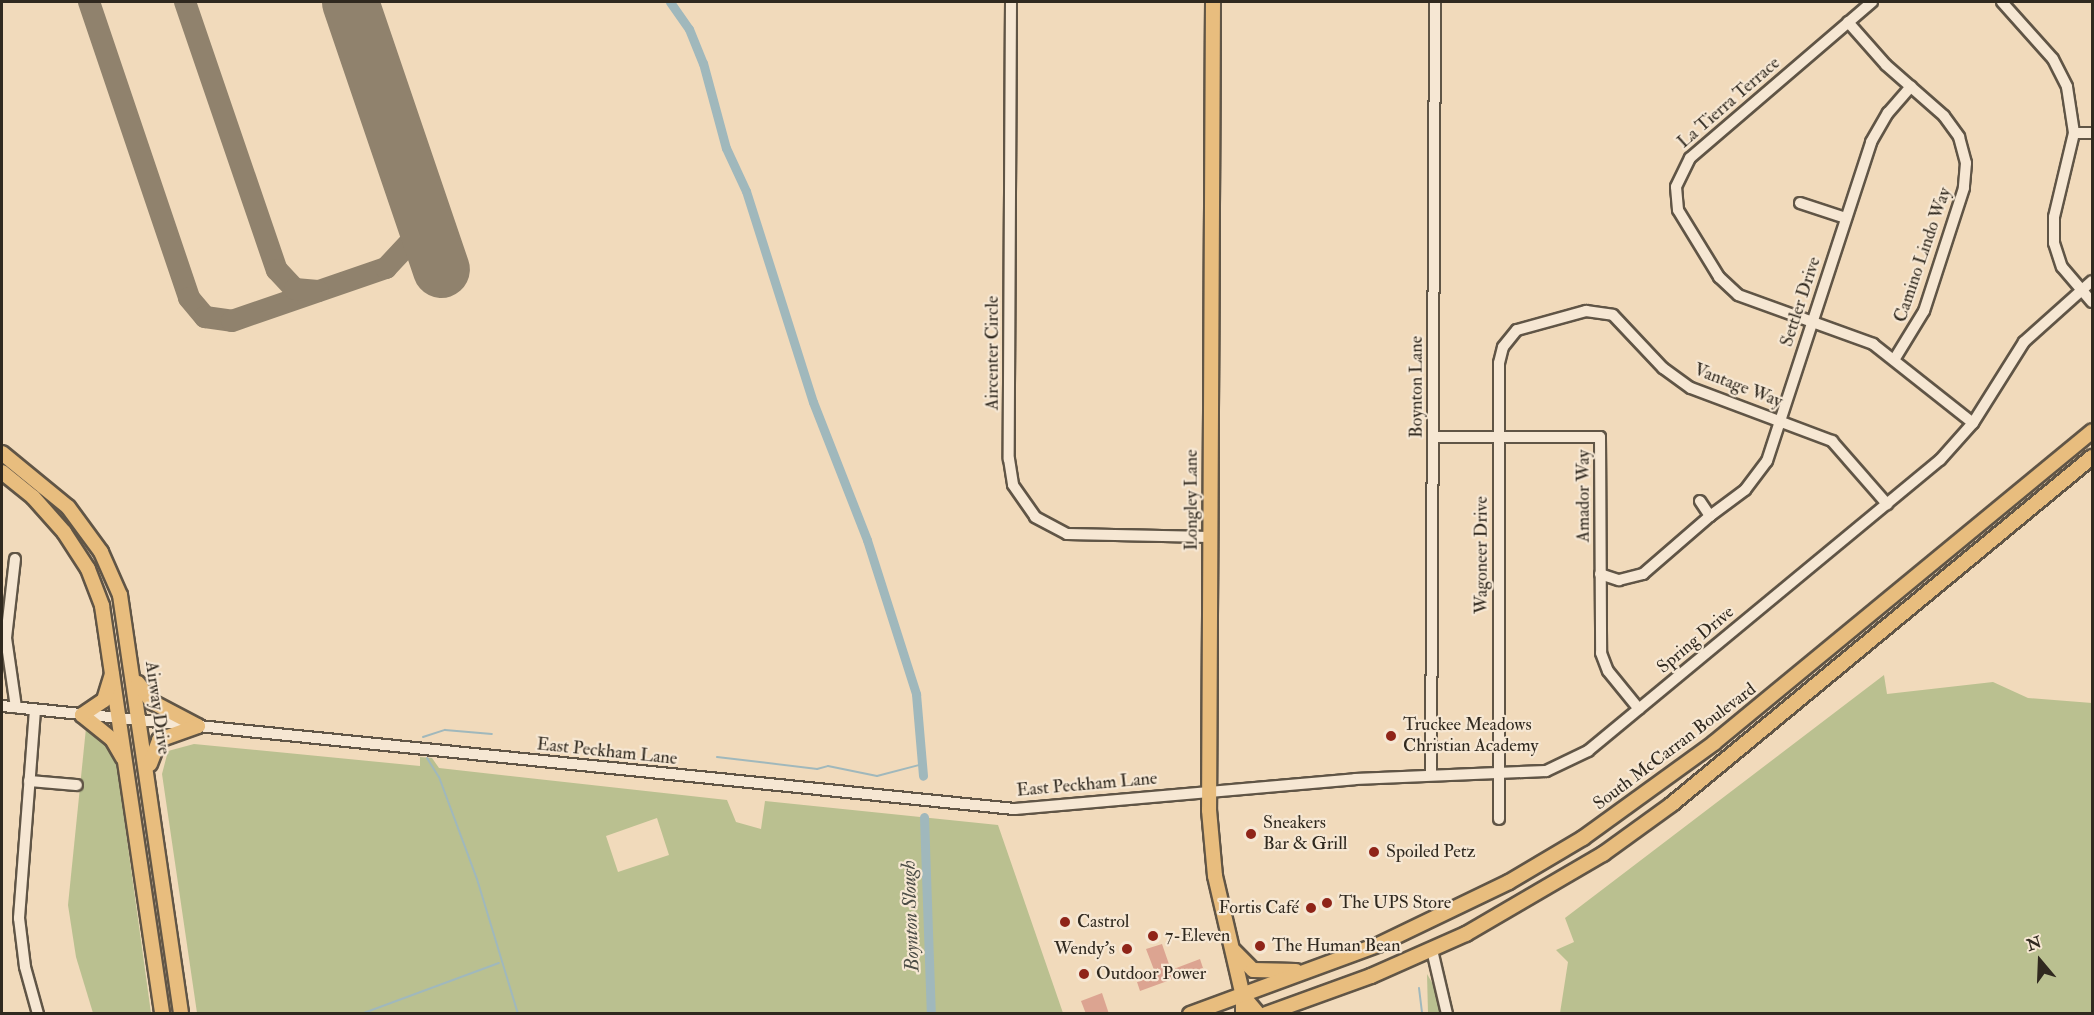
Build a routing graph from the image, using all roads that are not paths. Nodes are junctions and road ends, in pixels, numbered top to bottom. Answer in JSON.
{"nodes":[{"id":1,"x":1011,"y":2,"type":"edge"},
{"id":2,"x":1213,"y":2,"type":"edge"},
{"id":3,"x":1435,"y":2,"type":"edge"},
{"id":4,"x":1872,"y":2,"type":"edge"},
{"id":5,"x":2002,"y":2,"type":"edge"},
{"id":6,"x":1848,"y":22,"type":"junction"},
{"id":7,"x":1911,"y":87,"type":"junction"},
{"id":8,"x":2074,"y":133,"type":"junction"},
{"id":9,"x":2092,"y":133,"type":"edge"},
{"id":10,"x":1800,"y":203,"type":"dead end"},
{"id":11,"x":1846,"y":219,"type":"junction"},
{"id":12,"x":2092,"y":281,"type":"edge"},
{"id":13,"x":2083,"y":289,"type":"junction"},
{"id":14,"x":2092,"y":302,"type":"edge"},
{"id":15,"x":1812,"y":322,"type":"junction"},
{"id":16,"x":1508,"y":339,"type":"joint"},
{"id":17,"x":1894,"y":360,"type":"junction"},
{"id":18,"x":1781,"y":420,"type":"junction"},
{"id":19,"x":1973,"y":423,"type":"junction"},
{"id":20,"x":2092,"y":431,"type":"edge"},
{"id":21,"x":1433,"y":437,"type":"junction"},
{"id":22,"x":1499,"y":437,"type":"junction"},
{"id":23,"x":2,"y":453,"type":"edge"},
{"id":24,"x":2092,"y":457,"type":"edge"},
{"id":25,"x":2,"y":472,"type":"edge"},
{"id":26,"x":1700,"y":501,"type":"dead end"},
{"id":27,"x":1887,"y":504,"type":"junction"},
{"id":28,"x":1710,"y":516,"type":"junction"},
{"id":29,"x":1210,"y":537,"type":"junction"},
{"id":30,"x":15,"y":559,"type":"dead end"},
{"id":31,"x":7,"y":571,"type":"edge"},
{"id":32,"x":1600,"y":574,"type":"junction"},
{"id":33,"x":114,"y":663,"type":"junction"},
{"id":34,"x":135,"y":676,"type":"junction"},
{"id":35,"x":2,"y":706,"type":"edge"},
{"id":36,"x":16,"y":707,"type":"junction"},
{"id":37,"x":1639,"y":709,"type":"junction"},
{"id":38,"x":36,"y":710,"type":"junction"},
{"id":39,"x":82,"y":715,"type":"junction"},
{"id":40,"x":121,"y":718,"type":"junction"},
{"id":41,"x":141,"y":720,"type":"junction"},
{"id":42,"x":198,"y":726,"type":"junction"},
{"id":43,"x":1431,"y":774,"type":"junction"},
{"id":44,"x":1499,"y":774,"type":"junction"},
{"id":45,"x":148,"y":775,"type":"junction"},
{"id":46,"x":130,"y":780,"type":"junction"},
{"id":47,"x":29,"y":781,"type":"junction"},
{"id":48,"x":78,"y":785,"type":"dead end"},
{"id":49,"x":1209,"y":790,"type":"junction"},
{"id":50,"x":1499,"y":819,"type":"dead end"},
{"id":51,"x":1229,"y":944,"type":"junction"},
{"id":52,"x":1432,"y":950,"type":"junction"},
{"id":53,"x":1333,"y":964,"type":"junction"},
{"id":54,"x":1332,"y":990,"type":"junction"},
{"id":55,"x":1244,"y":996,"type":"junction"},
{"id":56,"x":38,"y":1014,"type":"edge"},
{"id":57,"x":162,"y":1014,"type":"edge"},
{"id":58,"x":181,"y":1014,"type":"edge"},
{"id":59,"x":1190,"y":1014,"type":"edge"},
{"id":60,"x":1243,"y":1014,"type":"edge"},
{"id":61,"x":1258,"y":1014,"type":"edge"},
{"id":62,"x":1266,"y":1014,"type":"edge"},
{"id":63,"x":1294,"y":1014,"type":"edge"},
{"id":64,"x":1447,"y":1014,"type":"edge"}],
"edges":[{"from":1,"to":29,"type":"street","name":"Aircenter Circle"},
{"from":2,"to":29,"type":"main road","name":"Longley Lane"},
{"from":3,"to":21,"type":"street","name":"Boynton Lane"},
{"from":4,"to":6,"type":"street","name":"La Tierra Terrace"},
{"from":5,"to":8,"type":"street"},
{"from":6,"to":7,"type":"street","name":"Camino Lindo Way"},
{"from":6,"to":15,"type":"street","name":"La Tierra Terrace"},
{"from":7,"to":11,"type":"street","name":"Settler Drive"},
{"from":7,"to":17,"type":"street","name":"Camino Lindo Way"},
{"from":8,"to":9,"type":"street"},
{"from":8,"to":13,"type":"street"},
{"from":10,"to":11,"type":"street"},
{"from":11,"to":15,"type":"street","name":"Settler Drive"},
{"from":12,"to":13,"type":"street","name":"Spring Drive"},
{"from":13,"to":14,"type":"street"},
{"from":13,"to":19,"type":"street","name":"Spring Drive"},
{"from":15,"to":17,"type":"street","name":"La Tierra Terrace"},
{"from":15,"to":18,"type":"street","name":"Settler Drive"},
{"from":16,"to":18,"type":"street","name":"Vantage Way"},
{"from":16,"to":22,"type":"street","name":"Wagoneer Drive"},
{"from":17,"to":19,"type":"street","name":"La Tierra Terrace"},
{"from":18,"to":27,"type":"street","name":"Vantage Way"},
{"from":18,"to":28,"type":"street","name":"Settler Drive"},
{"from":19,"to":27,"type":"street","name":"Spring Drive"},
{"from":20,"to":53,"type":"main road","name":"South McCarran Boulevard"},
{"from":21,"to":22,"type":"street","name":"Amador Way"},
{"from":21,"to":43,"type":"street","name":"Boynton Lane"},
{"from":22,"to":32,"type":"street","name":"Amador Way"},
{"from":22,"to":44,"type":"street","name":"Wagoneer Drive"},
{"from":23,"to":34,"type":"main road","name":"Airway Drive"},
{"from":24,"to":52,"type":"main road"},
{"from":25,"to":33,"type":"main road"},
{"from":26,"to":28,"type":"street"},
{"from":27,"to":37,"type":"street","name":"Spring Drive"},
{"from":28,"to":32,"type":"street","name":"Settler Drive"},
{"from":29,"to":49,"type":"main road","name":"Longley Lane"},
{"from":30,"to":31,"type":"street"},
{"from":31,"to":36,"type":"street"},
{"from":32,"to":37,"type":"street","name":"Amador Way"},
{"from":33,"to":39,"type":"main road"},
{"from":33,"to":40,"type":"main road"},
{"from":34,"to":41,"type":"main road","name":"Airway Drive"},
{"from":34,"to":42,"type":"main road"},
{"from":35,"to":36,"type":"street","name":"East Peckham Lane"},
{"from":36,"to":38,"type":"street","name":"East Peckham Lane"},
{"from":37,"to":44,"type":"street","name":"Spring Drive"},
{"from":38,"to":39,"type":"street","name":"East Peckham Lane"},
{"from":38,"to":47,"type":"street"},
{"from":39,"to":40,"type":"street","name":"East Peckham Lane"},
{"from":39,"to":46,"type":"main road"},
{"from":40,"to":41,"type":"street","name":"East Peckham Lane"},
{"from":40,"to":46,"type":"main road"},
{"from":41,"to":42,"type":"street","name":"East Peckham Lane"},
{"from":41,"to":45,"type":"main road","name":"Airway Drive"},
{"from":42,"to":45,"type":"main road"},
{"from":42,"to":49,"type":"street","name":"East Peckham Lane"},
{"from":43,"to":44,"type":"street","name":"Spring Drive"},
{"from":43,"to":49,"type":"street","name":"Spring Drive"},
{"from":44,"to":50,"type":"street","name":"Wagoneer Drive"},
{"from":45,"to":58,"type":"main road","name":"Airway Drive"},
{"from":46,"to":57,"type":"main road"},
{"from":47,"to":48,"type":"street"},
{"from":47,"to":56,"type":"street"},
{"from":49,"to":51,"type":"main road","name":"Longley Lane"},
{"from":51,"to":53,"type":"main road"},
{"from":51,"to":55,"type":"main road","name":"Longley Lane"},
{"from":52,"to":54,"type":"main road"},
{"from":52,"to":64,"type":"street"},
{"from":53,"to":55,"type":"main road","name":"South McCarran Boulevard"},
{"from":54,"to":62,"type":"main road"},
{"from":54,"to":63,"type":"main road"},
{"from":55,"to":59,"type":"main road","name":"South McCarran Boulevard"},
{"from":55,"to":60,"type":"main road","name":"Longley Lane"},
{"from":55,"to":61,"type":"main road","name":"Longley Lane"}]}
